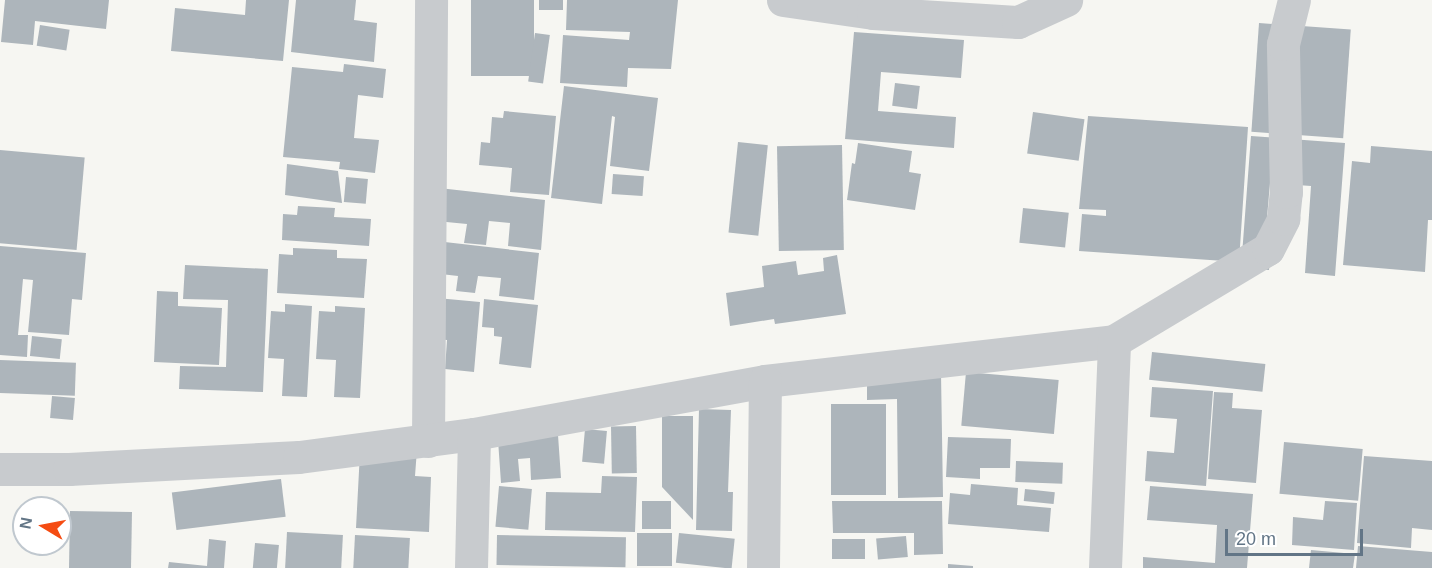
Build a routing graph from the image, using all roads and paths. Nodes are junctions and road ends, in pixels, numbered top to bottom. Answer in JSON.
{"nodes":[{"id":1,"x":431,"y":0,"type":"edge"},
{"id":2,"x":783,"y":0,"type":"edge"},
{"id":3,"x":1066,"y":0,"type":"edge"},
{"id":4,"x":1294,"y":0,"type":"edge"},
{"id":5,"x":1114,"y":341,"type":"junction"},
{"id":6,"x":765,"y":381,"type":"junction"},
{"id":7,"x":474,"y":434,"type":"junction"},
{"id":8,"x":428,"y":441,"type":"junction"},
{"id":9,"x":0,"y":469,"type":"edge"},
{"id":10,"x":471,"y":568,"type":"edge"},
{"id":11,"x":763,"y":568,"type":"edge"},
{"id":12,"x":1105,"y":568,"type":"edge"}],
"edges":[{"from":1,"to":8,"type":"street"},
{"from":2,"to":3,"type":"street"},
{"from":4,"to":5,"type":"street"},
{"from":5,"to":6,"type":"street"},
{"from":5,"to":12,"type":"street"},
{"from":6,"to":7,"type":"street"},
{"from":6,"to":11,"type":"street"},
{"from":7,"to":8,"type":"street"},
{"from":7,"to":10,"type":"street"},
{"from":8,"to":9,"type":"street"}]}
